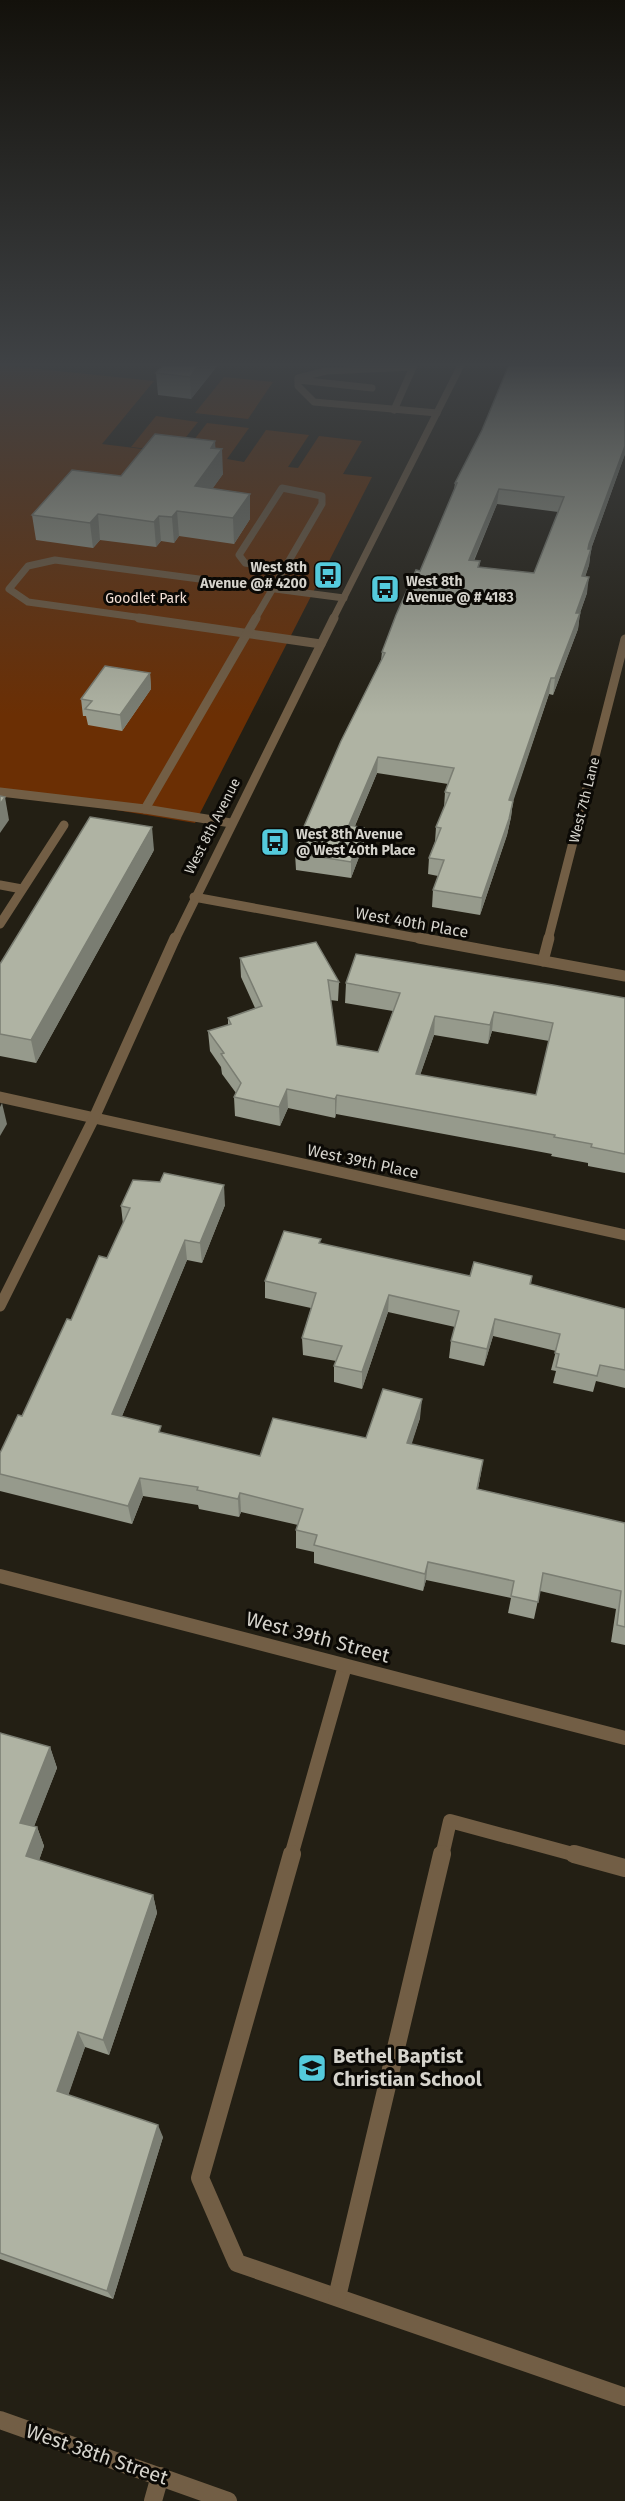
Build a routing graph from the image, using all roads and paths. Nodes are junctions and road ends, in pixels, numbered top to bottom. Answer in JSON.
{"nodes":[{"id":1,"x":403,"y":482,"type":"edge"},
{"id":2,"x":283,"y":570,"type":"junction"},
{"id":3,"x":272,"y":589,"type":"junction"},
{"id":4,"x":345,"y":598,"type":"junction"},
{"id":5,"x":247,"y":633,"type":"junction"},
{"id":6,"x":625,"y":639,"type":"edge"},
{"id":7,"x":321,"y":644,"type":"junction"},
{"id":8,"x":0,"y":792,"type":"edge"},
{"id":9,"x":145,"y":809,"type":"junction"},
{"id":10,"x":231,"y":824,"type":"junction"},
{"id":11,"x":64,"y":825,"type":"dead end"},
{"id":12,"x":0,"y":885,"type":"edge"},
{"id":13,"x":22,"y":889,"type":"junction"},
{"id":14,"x":194,"y":897,"type":"junction"},
{"id":15,"x":0,"y":924,"type":"edge"},
{"id":16,"x":543,"y":961,"type":"junction"},
{"id":17,"x":625,"y":976,"type":"edge"},
{"id":18,"x":0,"y":1097,"type":"edge"},
{"id":19,"x":94,"y":1118,"type":"junction"},
{"id":20,"x":625,"y":1235,"type":"edge"},
{"id":21,"x":0,"y":1306,"type":"edge"},
{"id":22,"x":0,"y":1576,"type":"edge"},
{"id":23,"x":345,"y":1666,"type":"junction"},
{"id":24,"x":625,"y":1738,"type":"edge"},
{"id":25,"x":625,"y":1868,"type":"edge"},
{"id":26,"x":337,"y":2297,"type":"junction"},
{"id":27,"x":625,"y":2397,"type":"edge"},
{"id":28,"x":0,"y":2420,"type":"edge"},
{"id":29,"x":160,"y":2476,"type":"junction"},
{"id":30,"x":153,"y":2501,"type":"edge"},
{"id":31,"x":228,"y":2501,"type":"edge"}],
"edges":[{"from":1,"to":4,"type":"street","name":"West 8th Avenue"},
{"from":2,"to":2,"type":"street"},
{"from":2,"to":3,"type":"street"},
{"from":3,"to":4,"type":"street"},
{"from":3,"to":5,"type":"street"},
{"from":3,"to":5,"type":"street"},
{"from":4,"to":7,"type":"street","name":"West 8th Avenue"},
{"from":5,"to":7,"type":"street"},
{"from":5,"to":9,"type":"street"},
{"from":6,"to":16,"type":"street","name":"West 7th Lane"},
{"from":7,"to":10,"type":"street","name":"West 8th Avenue"},
{"from":8,"to":9,"type":"street"},
{"from":9,"to":10,"type":"street"},
{"from":10,"to":14,"type":"street","name":"West 8th Avenue"},
{"from":11,"to":13,"type":"street"},
{"from":12,"to":13,"type":"street"},
{"from":13,"to":15,"type":"street"},
{"from":14,"to":16,"type":"street","name":"West 40th Place"},
{"from":14,"to":19,"type":"street","name":"West 8th Avenue"},
{"from":16,"to":17,"type":"street","name":"West 40th Place"},
{"from":18,"to":19,"type":"street","name":"West 39th Place"},
{"from":19,"to":20,"type":"street","name":"West 39th Place"},
{"from":19,"to":21,"type":"street","name":"West 8th Avenue"},
{"from":22,"to":23,"type":"street","name":"West 39th Street"},
{"from":23,"to":24,"type":"street","name":"West 39th Street"},
{"from":23,"to":26,"type":"street"},
{"from":25,"to":26,"type":"street"},
{"from":26,"to":27,"type":"street"},
{"from":28,"to":29,"type":"street","name":"West 38th Street"},
{"from":29,"to":30,"type":"street"},
{"from":29,"to":31,"type":"street","name":"West 38th Street"}]}
